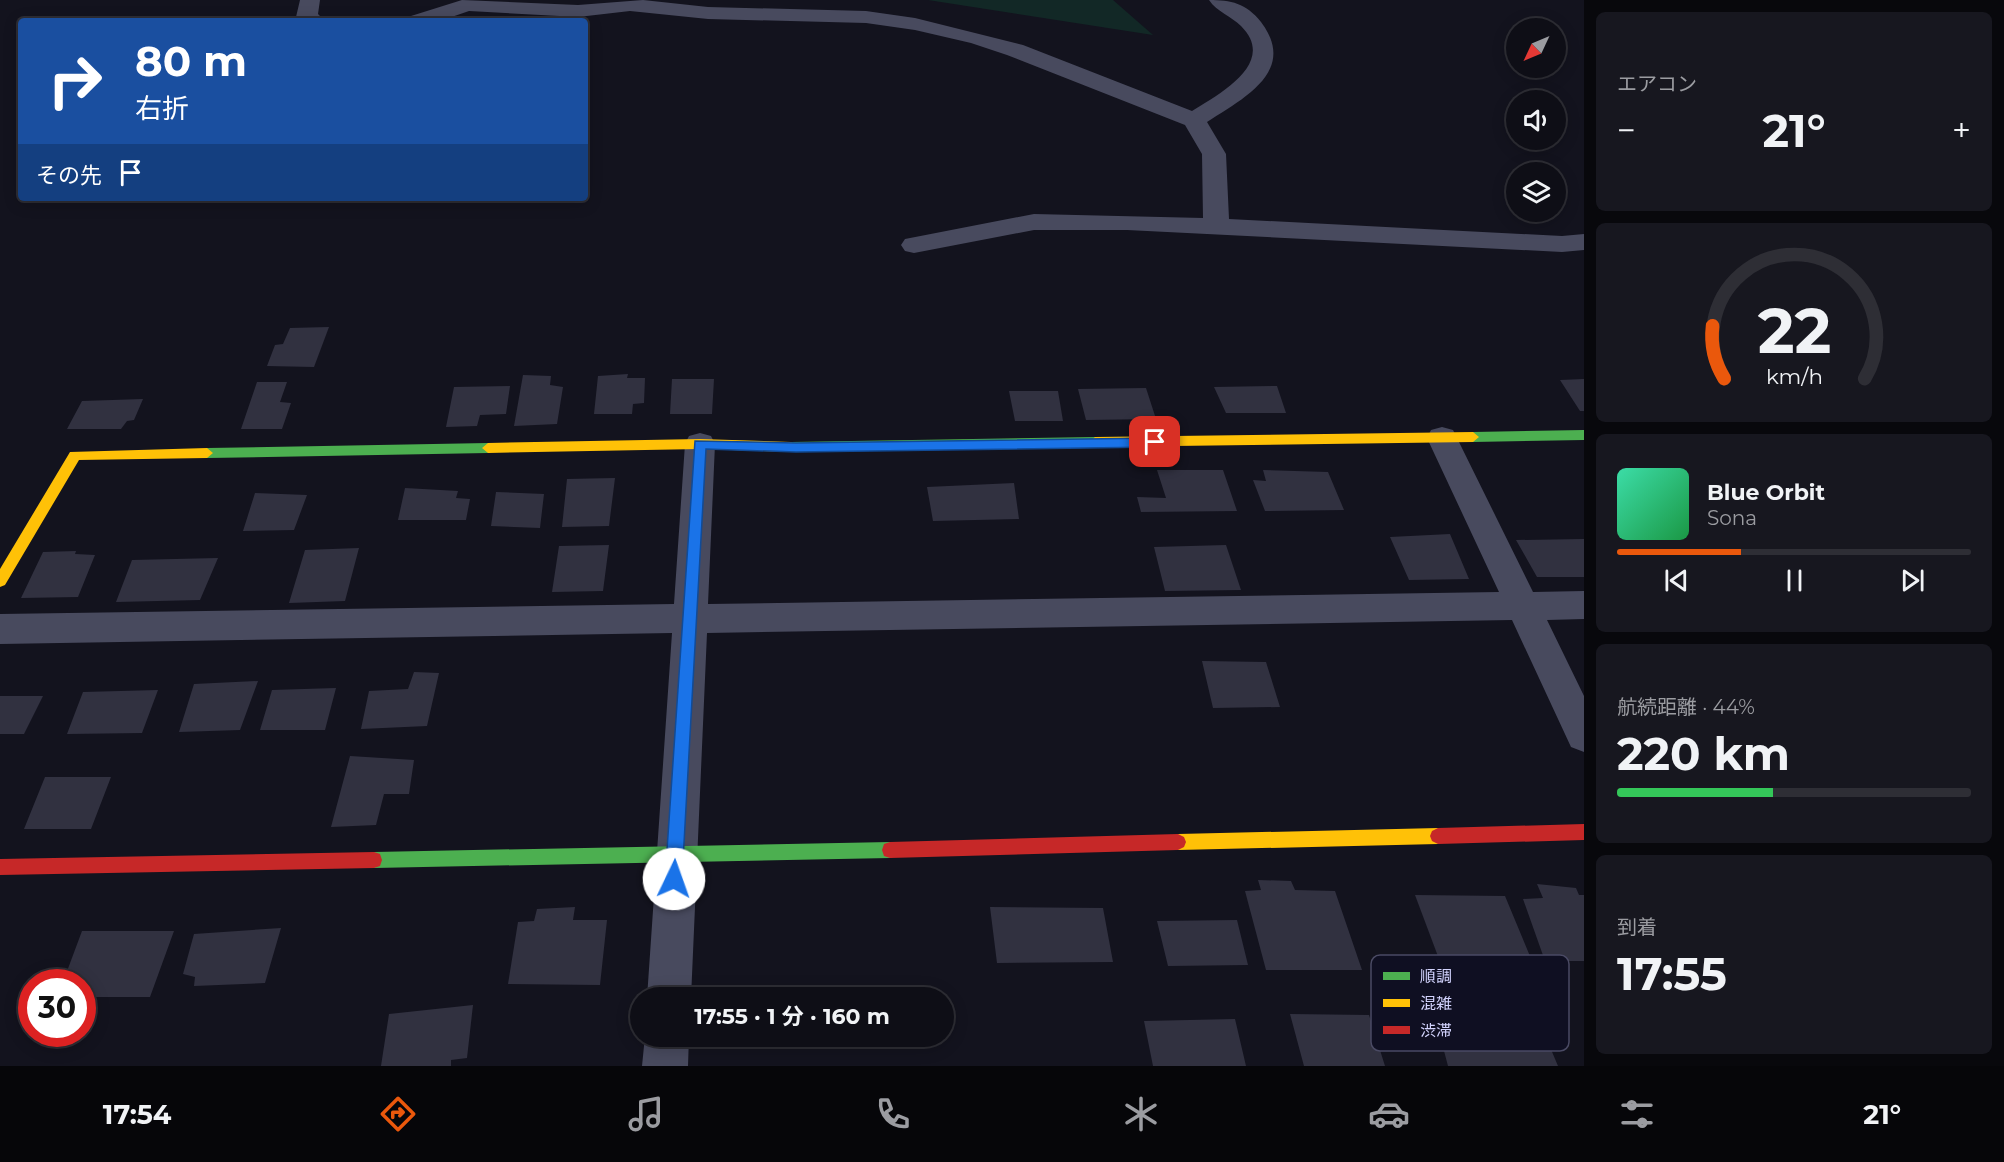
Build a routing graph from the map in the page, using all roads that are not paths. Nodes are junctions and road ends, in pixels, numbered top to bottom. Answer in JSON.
{"nodes":[{"id":1,"x":310,"y":0,"type":"edge"},
{"id":2,"x":1219,"y":0,"type":"edge"},
{"id":3,"x":309,"y":18,"type":"edge"},
{"id":4,"x":428,"y":18,"type":"edge"},
{"id":5,"x":1194,"y":120,"type":"junction"},
{"id":6,"x":1216,"y":226,"type":"junction"},
{"id":7,"x":1584,"y":242,"type":"edge"},
{"id":8,"x":914,"y":245,"type":"dead end"},
{"id":9,"x":1584,"y":435,"type":"edge"},
{"id":10,"x":1442,"y":438,"type":"junction"},
{"id":11,"x":700,"y":444,"type":"junction"},
{"id":12,"x":0,"y":581,"type":"edge"},
{"id":13,"x":1584,"y":605,"type":"edge"},
{"id":14,"x":1522,"y":606,"type":"junction"},
{"id":15,"x":689,"y":619,"type":"junction"},
{"id":16,"x":0,"y":629,"type":"edge"},
{"id":17,"x":1584,"y":735,"type":"edge"},
{"id":18,"x":1584,"y":832,"type":"edge"},
{"id":19,"x":675,"y":855,"type":"junction"},
{"id":20,"x":0,"y":867,"type":"edge"},
{"id":21,"x":669,"y":987,"type":"edge"},
{"id":22,"x":666,"y":1047,"type":"edge"},
{"id":23,"x":665,"y":1066,"type":"edge"}],
"edges":[{"from":1,"to":3,"type":"street"},
{"from":2,"to":5,"type":"street"},
{"from":4,"to":5,"type":"street"},
{"from":5,"to":6,"type":"street"},
{"from":6,"to":7,"type":"street"},
{"from":6,"to":8,"type":"street"},
{"from":9,"to":10,"type":"street"},
{"from":10,"to":11,"type":"street"},
{"from":10,"to":14,"type":"street"},
{"from":11,"to":12,"type":"street"},
{"from":11,"to":15,"type":"street"},
{"from":13,"to":14,"type":"street"},
{"from":14,"to":15,"type":"street"},
{"from":14,"to":17,"type":"street"},
{"from":15,"to":16,"type":"street"},
{"from":15,"to":19,"type":"street"},
{"from":18,"to":19,"type":"street"},
{"from":19,"to":20,"type":"street"},
{"from":19,"to":21,"type":"street"},
{"from":22,"to":23,"type":"street"}]}
